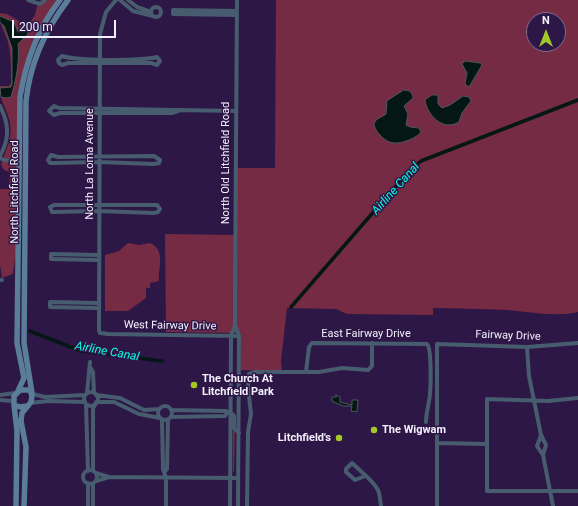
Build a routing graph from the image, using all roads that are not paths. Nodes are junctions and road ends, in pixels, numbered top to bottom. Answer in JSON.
{"nodes":[{"id":1,"x":28,"y":0,"type":"edge"},
{"id":2,"x":44,"y":0,"type":"edge"},
{"id":3,"x":60,"y":0,"type":"edge"},
{"id":4,"x":68,"y":0,"type":"edge"},
{"id":5,"x":116,"y":0,"type":"edge"},
{"id":6,"x":120,"y":0,"type":"edge"},
{"id":7,"x":128,"y":0,"type":"edge"},
{"id":8,"x":237,"y":0,"type":"edge"},
{"id":9,"x":136,"y":9,"type":"junction"},
{"id":10,"x":192,"y":12,"type":"dead end"},
{"id":11,"x":237,"y":13,"type":"junction"},
{"id":12,"x":152,"y":14,"type":"dead end"},
{"id":13,"x":75,"y":61,"type":"dead end"},
{"id":14,"x":99,"y":61,"type":"junction"},
{"id":15,"x":131,"y":61,"type":"junction"},
{"id":16,"x":0,"y":106,"type":"edge"},
{"id":17,"x":99,"y":108,"type":"junction"},
{"id":18,"x":74,"y":110,"type":"junction"},
{"id":19,"x":135,"y":110,"type":"junction"},
{"id":20,"x":236,"y":111,"type":"junction"},
{"id":21,"x":2,"y":113,"type":"edge"},
{"id":22,"x":99,"y":113,"type":"junction"},
{"id":23,"x":0,"y":157,"type":"edge"},
{"id":24,"x":73,"y":157,"type":"junction"},
{"id":25,"x":130,"y":157,"type":"junction"},
{"id":26,"x":99,"y":159,"type":"junction"},
{"id":27,"x":19,"y":162,"type":"junction"},
{"id":28,"x":73,"y":162,"type":"junction"},
{"id":29,"x":130,"y":162,"type":"junction"},
{"id":30,"x":73,"y":208,"type":"junction"},
{"id":31,"x":99,"y":208,"type":"junction"},
{"id":32,"x":131,"y":209,"type":"junction"},
{"id":33,"x":74,"y":257,"type":"junction"},
{"id":34,"x":98,"y":257,"type":"junction"},
{"id":35,"x":98,"y":303,"type":"junction"},
{"id":36,"x":73,"y":305,"type":"junction"},
{"id":37,"x":98,"y":308,"type":"junction"},
{"id":38,"x":235,"y":326,"type":"junction"},
{"id":39,"x":100,"y":333,"type":"joint"},
{"id":40,"x":231,"y":335,"type":"junction"},
{"id":41,"x":239,"y":336,"type":"junction"},
{"id":42,"x":372,"y":343,"type":"junction"},
{"id":43,"x":578,"y":343,"type":"edge"},
{"id":44,"x":527,"y":347,"type":"junction"},
{"id":45,"x":22,"y":354,"type":"junction"},
{"id":46,"x":90,"y":362,"type":"dead end"},
{"id":47,"x":90,"y":367,"type":"junction"},
{"id":48,"x":306,"y":372,"type":"junction"},
{"id":49,"x":17,"y":392,"type":"junction"},
{"id":50,"x":32,"y":393,"type":"junction"},
{"id":51,"x":86,"y":394,"type":"junction"},
{"id":52,"x":95,"y":394,"type":"junction"},
{"id":53,"x":0,"y":395,"type":"edge"},
{"id":54,"x":578,"y":398,"type":"edge"},
{"id":55,"x":0,"y":400,"type":"edge"},
{"id":56,"x":535,"y":400,"type":"junction"},
{"id":57,"x":14,"y":403,"type":"junction"},
{"id":58,"x":86,"y":403,"type":"junction"},
{"id":59,"x":95,"y":403,"type":"junction"},
{"id":60,"x":28,"y":405,"type":"junction"},
{"id":61,"x":159,"y":409,"type":"junction"},
{"id":62,"x":171,"y":410,"type":"junction"},
{"id":63,"x":229,"y":413,"type":"junction"},
{"id":64,"x":170,"y":418,"type":"junction"},
{"id":65,"x":161,"y":419,"type":"junction"},
{"id":66,"x":426,"y":422,"type":"dead end"},
{"id":67,"x":239,"y":433,"type":"junction"},
{"id":68,"x":541,"y":435,"type":"junction"},
{"id":69,"x":437,"y":443,"type":"junction"},
{"id":70,"x":487,"y":444,"type":"junction"},
{"id":71,"x":543,"y":455,"type":"junction"},
{"id":72,"x":88,"y":471,"type":"junction"},
{"id":73,"x":165,"y":471,"type":"junction"},
{"id":74,"x":94,"y":472,"type":"junction"},
{"id":75,"x":365,"y":476,"type":"junction"},
{"id":76,"x":109,"y":477,"type":"junction"},
{"id":77,"x":166,"y":478,"type":"junction"},
{"id":78,"x":230,"y":478,"type":"junction"},
{"id":79,"x":238,"y":478,"type":"junction"},
{"id":80,"x":94,"y":482,"type":"junction"},
{"id":81,"x":88,"y":483,"type":"junction"},
{"id":82,"x":551,"y":491,"type":"junction"},
{"id":83,"x":578,"y":491,"type":"edge"},
{"id":84,"x":16,"y":506,"type":"edge"},
{"id":85,"x":24,"y":506,"type":"edge"},
{"id":86,"x":88,"y":506,"type":"edge"},
{"id":87,"x":93,"y":506,"type":"edge"},
{"id":88,"x":166,"y":506,"type":"edge"},
{"id":89,"x":230,"y":506,"type":"edge"},
{"id":90,"x":238,"y":506,"type":"edge"},
{"id":91,"x":247,"y":506,"type":"edge"},
{"id":92,"x":381,"y":506,"type":"edge"},
{"id":93,"x":437,"y":506,"type":"edge"},
{"id":94,"x":553,"y":506,"type":"edge"}],
"edges":[{"from":1,"to":2,"type":"street"},
{"from":3,"to":27,"type":"main road","name":"North Litchfield Road"},
{"from":4,"to":45,"type":"main road","name":"North Litchfield Road"},
{"from":5,"to":14,"type":"street","name":"North La Loma Avenue"},
{"from":6,"to":9,"type":"street"},
{"from":7,"to":9,"type":"street"},
{"from":8,"to":11,"type":"street","name":"North Old Litchfield Road"},
{"from":9,"to":12,"type":"street"},
{"from":10,"to":11,"type":"street"},
{"from":11,"to":20,"type":"street","name":"North Old Litchfield Road"},
{"from":13,"to":14,"type":"street"},
{"from":14,"to":15,"type":"street"},
{"from":14,"to":17,"type":"street","name":"North La Loma Avenue"},
{"from":15,"to":15,"type":"street"},
{"from":16,"to":21,"type":"street"},
{"from":17,"to":18,"type":"street"},
{"from":17,"to":19,"type":"street"},
{"from":17,"to":22,"type":"street","name":"North La Loma Avenue"},
{"from":18,"to":18,"type":"street"},
{"from":18,"to":22,"type":"street"},
{"from":19,"to":20,"type":"street"},
{"from":19,"to":22,"type":"street"},
{"from":20,"to":38,"type":"street","name":"North Old Litchfield Road"},
{"from":21,"to":23,"type":"street"},
{"from":22,"to":26,"type":"street","name":"North La Loma Avenue"},
{"from":23,"to":27,"type":"street"},
{"from":24,"to":26,"type":"street"},
{"from":24,"to":28,"type":"street"},
{"from":24,"to":28,"type":"street"},
{"from":25,"to":26,"type":"street"},
{"from":25,"to":29,"type":"street"},
{"from":25,"to":29,"type":"street"},
{"from":26,"to":28,"type":"street"},
{"from":26,"to":29,"type":"street"},
{"from":26,"to":31,"type":"street","name":"North La Loma Avenue"},
{"from":27,"to":45,"type":"main road","name":"North Litchfield Road"},
{"from":30,"to":30,"type":"street"},
{"from":30,"to":31,"type":"street"},
{"from":31,"to":32,"type":"street"},
{"from":31,"to":34,"type":"street","name":"North La Loma Avenue"},
{"from":32,"to":32,"type":"street"},
{"from":33,"to":33,"type":"street"},
{"from":33,"to":34,"type":"street"},
{"from":34,"to":35,"type":"street","name":"North La Loma Avenue"},
{"from":35,"to":36,"type":"street"},
{"from":35,"to":37,"type":"street","name":"North La Loma Avenue"},
{"from":36,"to":36,"type":"street"},
{"from":36,"to":37,"type":"street"},
{"from":37,"to":39,"type":"street","name":"North La Loma Avenue"},
{"from":38,"to":40,"type":"street","name":"North Old Litchfield Road"},
{"from":38,"to":41,"type":"street","name":"North Old Litchfield Road"},
{"from":39,"to":40,"type":"street","name":"West Fairway Drive"},
{"from":40,"to":41,"type":"street","name":"West Fairway Drive"},
{"from":40,"to":63,"type":"street","name":"North Old Litchfield Road"},
{"from":41,"to":67,"type":"street","name":"North Old Litchfield Road"},
{"from":42,"to":48,"type":"street","name":"East Fairway Drive"},
{"from":42,"to":48,"type":"street"},
{"from":42,"to":66,"type":"street","name":"East Fairway Drive"},
{"from":43,"to":44,"type":"street","name":"Fairway Drive"},
{"from":44,"to":56,"type":"street"},
{"from":44,"to":69,"type":"street","name":"Fairway Drive"},
{"from":45,"to":49,"type":"main road","name":"North Litchfield Road"},
{"from":45,"to":50,"type":"main road","name":"North Litchfield Road"},
{"from":46,"to":47,"type":"street"},
{"from":47,"to":51,"type":"street"},
{"from":47,"to":52,"type":"street"},
{"from":48,"to":91,"type":"street"},
{"from":49,"to":50,"type":"main road"},
{"from":49,"to":53,"type":"street"},
{"from":49,"to":57,"type":"main road"},
{"from":50,"to":51,"type":"street"},
{"from":50,"to":60,"type":"main road"},
{"from":51,"to":52,"type":"street"},
{"from":51,"to":58,"type":"street"},
{"from":52,"to":59,"type":"street"},
{"from":52,"to":61,"type":"street"},
{"from":54,"to":56,"type":"street"},
{"from":55,"to":57,"type":"street"},
{"from":56,"to":68,"type":"street"},
{"from":56,"to":70,"type":"street"},
{"from":57,"to":60,"type":"main road"},
{"from":57,"to":84,"type":"main road"},
{"from":58,"to":59,"type":"street"},
{"from":58,"to":60,"type":"street"},
{"from":58,"to":72,"type":"street"},
{"from":59,"to":65,"type":"street"},
{"from":59,"to":74,"type":"street"},
{"from":60,"to":85,"type":"main road"},
{"from":61,"to":62,"type":"street"},
{"from":61,"to":65,"type":"street"},
{"from":62,"to":63,"type":"street"},
{"from":62,"to":64,"type":"street"},
{"from":63,"to":64,"type":"street"},
{"from":63,"to":67,"type":"street"},
{"from":63,"to":78,"type":"street","name":"North Old Litchfield Road"},
{"from":64,"to":65,"type":"street"},
{"from":64,"to":73,"type":"street"},
{"from":65,"to":73,"type":"street"},
{"from":67,"to":79,"type":"street","name":"North Old Litchfield Road"},
{"from":68,"to":71,"type":"street"},
{"from":68,"to":71,"type":"street"},
{"from":69,"to":70,"type":"street"},
{"from":69,"to":93,"type":"street"},
{"from":70,"to":82,"type":"street"},
{"from":71,"to":82,"type":"street"},
{"from":72,"to":74,"type":"street"},
{"from":72,"to":81,"type":"street"},
{"from":73,"to":77,"type":"street"},
{"from":74,"to":76,"type":"street"},
{"from":74,"to":80,"type":"street"},
{"from":75,"to":75,"type":"street"},
{"from":75,"to":92,"type":"street"},
{"from":76,"to":77,"type":"street"},
{"from":76,"to":80,"type":"street"},
{"from":77,"to":78,"type":"street"},
{"from":77,"to":88,"type":"street"},
{"from":78,"to":79,"type":"street"},
{"from":78,"to":89,"type":"street","name":"North Old Litchfield Road"},
{"from":79,"to":90,"type":"street","name":"North Old Litchfield Road"},
{"from":80,"to":81,"type":"street"},
{"from":80,"to":87,"type":"street"},
{"from":81,"to":86,"type":"street"},
{"from":82,"to":83,"type":"street"},
{"from":82,"to":94,"type":"street"}]}
